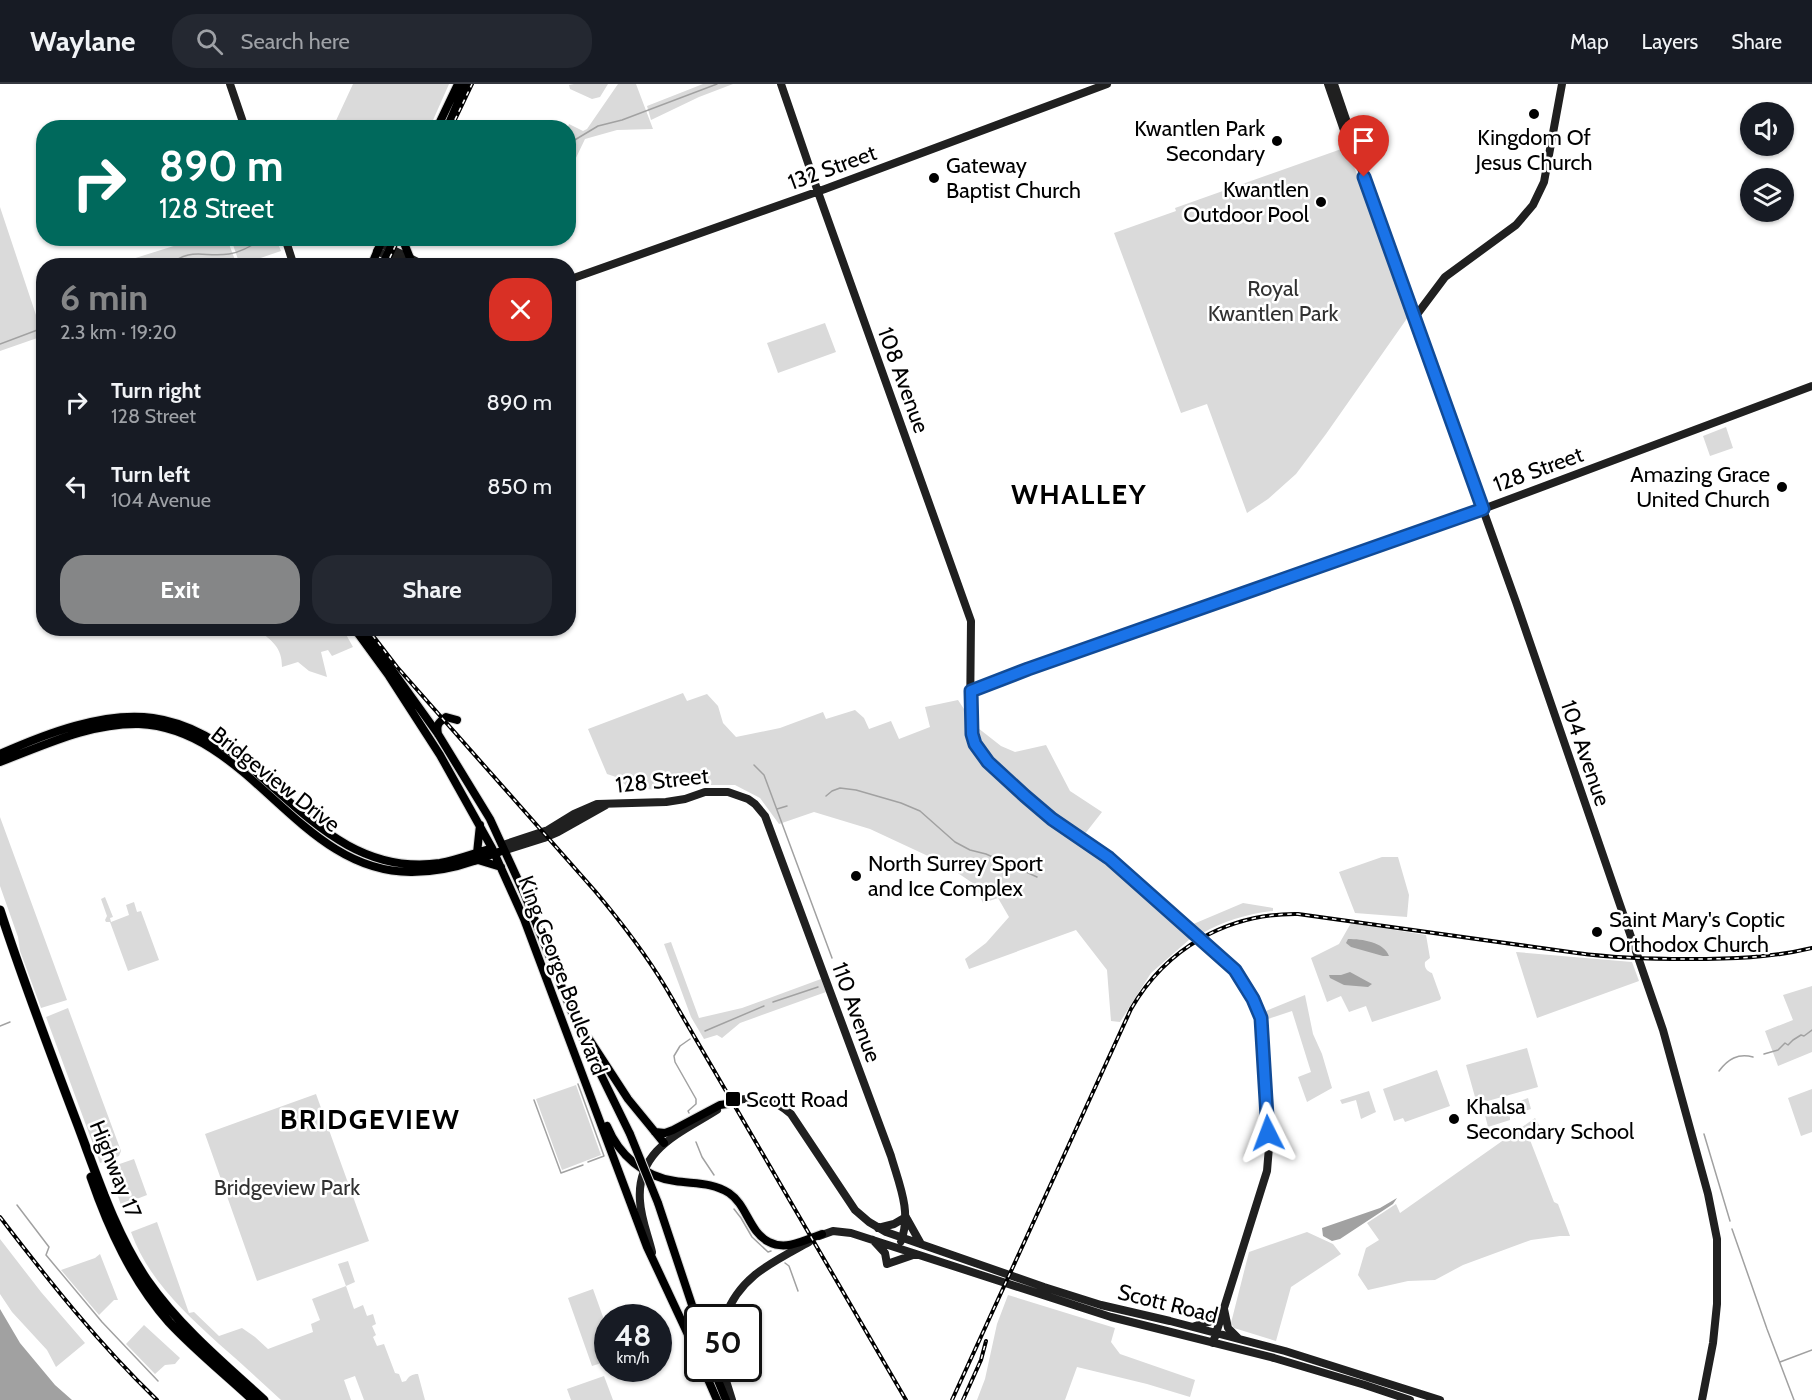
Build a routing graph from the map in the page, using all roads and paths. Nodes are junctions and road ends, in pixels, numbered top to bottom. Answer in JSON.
{"nodes":[{"id":1,"x":230,"y":84,"type":"edge"},
{"id":2,"x":458,"y":84,"type":"edge"},
{"id":3,"x":466,"y":84,"type":"edge"},
{"id":4,"x":781,"y":84,"type":"edge"},
{"id":5,"x":1107,"y":84,"type":"edge"},
{"id":6,"x":1328,"y":84,"type":"edge"},
{"id":7,"x":1334,"y":84,"type":"edge"},
{"id":8,"x":1562,"y":84,"type":"edge"},
{"id":9,"x":242,"y":120,"type":"edge"},
{"id":10,"x":441,"y":120,"type":"edge"},
{"id":11,"x":450,"y":120,"type":"edge"},
{"id":12,"x":1350,"y":141,"type":"junction"},
{"id":13,"x":818,"y":192,"type":"junction"},
{"id":14,"x":383,"y":246,"type":"edge"},
{"id":15,"x":391,"y":246,"type":"edge"},
{"id":16,"x":388,"y":252,"type":"junction"},
{"id":17,"x":385,"y":258,"type":"edge"},
{"id":18,"x":401,"y":258,"type":"edge"},
{"id":19,"x":576,"y":277,"type":"edge"},
{"id":20,"x":1415,"y":317,"type":"junction"},
{"id":21,"x":1812,"y":386,"type":"edge"},
{"id":22,"x":1483,"y":509,"type":"junction"},
{"id":23,"x":360,"y":636,"type":"edge"},
{"id":24,"x":368,"y":636,"type":"edge"},
{"id":25,"x":971,"y":691,"type":"junction"},
{"id":26,"x":457,"y":720,"type":"dead end"},
{"id":27,"x":438,"y":734,"type":"junction"},
{"id":28,"x":0,"y":754,"type":"edge"},
{"id":29,"x":0,"y":762,"type":"edge"},
{"id":30,"x":755,"y":804,"type":"joint"},
{"id":31,"x":480,"y":825,"type":"junction"},
{"id":32,"x":505,"y":848,"type":"junction"},
{"id":33,"x":494,"y":851,"type":"junction"},
{"id":34,"x":477,"y":857,"type":"junction"},
{"id":35,"x":501,"y":867,"type":"junction"},
{"id":36,"x":0,"y":910,"type":"edge"},
{"id":37,"x":0,"y":930,"type":"edge"},
{"id":38,"x":568,"y":1005,"type":"junction"},
{"id":39,"x":562,"y":1018,"type":"junction"},
{"id":40,"x":732,"y":1102,"type":"junction"},
{"id":41,"x":654,"y":1132,"type":"junction"},
{"id":42,"x":664,"y":1143,"type":"junction"},
{"id":43,"x":645,"y":1171,"type":"junction"},
{"id":44,"x":906,"y":1217,"type":"junction"},
{"id":45,"x":878,"y":1228,"type":"junction"},
{"id":46,"x":822,"y":1234,"type":"junction"},
{"id":47,"x":902,"y":1238,"type":"junction"},
{"id":48,"x":872,"y":1239,"type":"junction"},
{"id":49,"x":921,"y":1244,"type":"junction"},
{"id":50,"x":899,"y":1248,"type":"junction"},
{"id":51,"x":916,"y":1254,"type":"junction"},
{"id":52,"x":655,"y":1262,"type":"junction"},
{"id":53,"x":692,"y":1304,"type":"edge"},
{"id":54,"x":731,"y":1304,"type":"edge"},
{"id":55,"x":1223,"y":1308,"type":"junction"},
{"id":56,"x":684,"y":1325,"type":"edge"},
{"id":57,"x":1191,"y":1326,"type":"junction"},
{"id":58,"x":1216,"y":1333,"type":"junction"},
{"id":59,"x":1240,"y":1340,"type":"junction"},
{"id":60,"x":1213,"y":1343,"type":"junction"},
{"id":61,"x":709,"y":1382,"type":"edge"},
{"id":62,"x":719,"y":1382,"type":"edge"},
{"id":63,"x":726,"y":1382,"type":"edge"},
{"id":64,"x":253,"y":1400,"type":"edge"},
{"id":65,"x":264,"y":1400,"type":"edge"},
{"id":66,"x":717,"y":1400,"type":"edge"},
{"id":67,"x":726,"y":1400,"type":"edge"},
{"id":68,"x":732,"y":1400,"type":"edge"},
{"id":69,"x":1410,"y":1400,"type":"edge"},
{"id":70,"x":1440,"y":1400,"type":"edge"},
{"id":71,"x":1700,"y":1400,"type":"edge"}],
"edges":[{"from":1,"to":9,"type":"main road"},
{"from":2,"to":10,"type":"main road"},
{"from":3,"to":11,"type":"main road"},
{"from":4,"to":13,"type":"main road","name":"108 Avenue"},
{"from":5,"to":13,"type":"main road","name":"132 Street"},
{"from":6,"to":12,"type":"main road","name":"104 Avenue"},
{"from":7,"to":12,"type":"main road","name":"104 Avenue"},
{"from":8,"to":20,"type":"main road"},
{"from":12,"to":20,"type":"main road","name":"104 Avenue"},
{"from":13,"to":19,"type":"main road","name":"132 Street"},
{"from":13,"to":25,"type":"main road","name":"108 Avenue"},
{"from":14,"to":16,"type":"main road"},
{"from":15,"to":16,"type":"main road"},
{"from":16,"to":17,"type":"main road"},
{"from":16,"to":18,"type":"main road"},
{"from":20,"to":22,"type":"main road","name":"104 Avenue"},
{"from":21,"to":22,"type":"main road","name":"128 Street"},
{"from":22,"to":25,"type":"main road","name":"128 Street"},
{"from":22,"to":71,"type":"main road","name":"104 Avenue"},
{"from":23,"to":31,"type":"main road","name":"King George Boulevard"},
{"from":24,"to":27,"type":"main road","name":"King George Boulevard"},
{"from":25,"to":55,"type":"main road","name":"108 Avenue"},
{"from":26,"to":27,"type":"main road"},
{"from":27,"to":32,"type":"main road","name":"King George Boulevard"},
{"from":28,"to":34,"type":"main road","name":"Bridgeview Drive"},
{"from":29,"to":34,"type":"main road","name":"Bridgeview Drive"},
{"from":30,"to":32,"type":"main road","name":"128 Street"},
{"from":30,"to":44,"type":"main road","name":"110 Avenue"},
{"from":31,"to":33,"type":"main road","name":"King George Boulevard"},
{"from":31,"to":34,"type":"main road"},
{"from":32,"to":33,"type":"main road","name":"128 Street"},
{"from":32,"to":38,"type":"main road","name":"King George Boulevard"},
{"from":33,"to":34,"type":"main road","name":"Bridgeview Drive"},
{"from":33,"to":35,"type":"main road","name":"King George Boulevard"},
{"from":34,"to":35,"type":"main road"},
{"from":35,"to":39,"type":"main road","name":"King George Boulevard"},
{"from":36,"to":65,"type":"highway","name":"Highway 17"},
{"from":37,"to":64,"type":"highway","name":"Highway 17"},
{"from":38,"to":41,"type":"main road"},
{"from":38,"to":53,"type":"main road","name":"King George Boulevard","bridge":true},
{"from":39,"to":43,"type":"main road"},
{"from":39,"to":52,"type":"main road","name":"King George Boulevard"},
{"from":40,"to":41,"type":"main road"},
{"from":40,"to":42,"type":"main road"},
{"from":40,"to":45,"type":"main road","name":"Scott Road"},
{"from":41,"to":42,"type":"main road"},
{"from":42,"to":43,"type":"main road"},
{"from":43,"to":46,"type":"main road"},
{"from":43,"to":52,"type":"main road"},
{"from":44,"to":45,"type":"main road"},
{"from":44,"to":47,"type":"main road","name":"110 Avenue"},
{"from":44,"to":49,"type":"main road"},
{"from":45,"to":47,"type":"main road","name":"Scott Road"},
{"from":46,"to":48,"type":"main road","name":"Scott Road"},
{"from":46,"to":54,"type":"main road","name":"Scott Road"},
{"from":47,"to":49,"type":"main road","name":"Scott Road"},
{"from":47,"to":50,"type":"main road","name":"110 Avenue"},
{"from":48,"to":50,"type":"main road","name":"Scott Road"},
{"from":48,"to":51,"type":"main road"},
{"from":49,"to":57,"type":"main road","name":"Scott Road"},
{"from":50,"to":51,"type":"main road","name":"Scott Road"},
{"from":51,"to":60,"type":"main road","name":"Scott Road"},
{"from":52,"to":56,"type":"main road","name":"King George Boulevard"},
{"from":55,"to":57,"type":"main road"},
{"from":55,"to":58,"type":"main road","name":"108 Avenue"},
{"from":55,"to":59,"type":"main road"},
{"from":57,"to":58,"type":"main road","name":"Scott Road"},
{"from":58,"to":59,"type":"main road","name":"Scott Road"},
{"from":58,"to":60,"type":"main road","name":"108 Avenue"},
{"from":59,"to":70,"type":"main road","name":"Scott Road"},
{"from":60,"to":69,"type":"main road","name":"Scott Road"},
{"from":61,"to":66,"type":"main road"},
{"from":62,"to":67,"type":"main road"},
{"from":63,"to":68,"type":"main road"}]}
